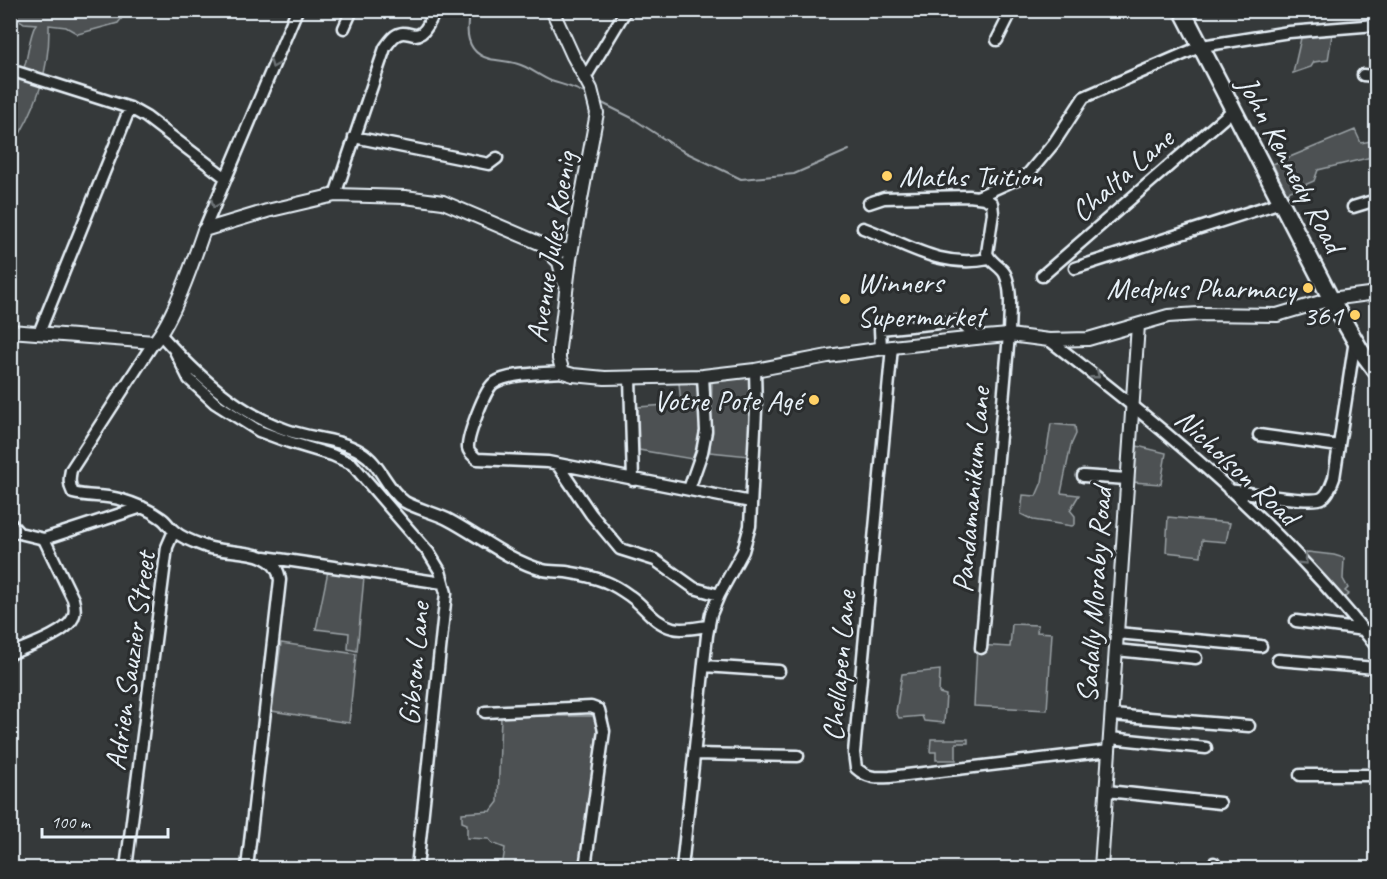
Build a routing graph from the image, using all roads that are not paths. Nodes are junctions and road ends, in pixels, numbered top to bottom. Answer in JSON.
{"nodes":[{"id":1,"x":297,"y":10,"type":"edge"},
{"id":2,"x":352,"y":10,"type":"edge"},
{"id":3,"x":435,"y":10,"type":"edge"},
{"id":4,"x":552,"y":10,"type":"edge"},
{"id":5,"x":626,"y":10,"type":"edge"},
{"id":6,"x":1012,"y":10,"type":"edge"},
{"id":7,"x":1182,"y":10,"type":"edge"},
{"id":8,"x":1377,"y":25,"type":"edge"},
{"id":9,"x":344,"y":28,"type":"dead end"},
{"id":10,"x":997,"y":40,"type":"dead end"},
{"id":11,"x":1202,"y":46,"type":"junction"},
{"id":12,"x":10,"y":70,"type":"edge"},
{"id":13,"x":1363,"y":75,"type":"dead end"},
{"id":14,"x":1377,"y":76,"type":"edge"},
{"id":15,"x":585,"y":78,"type":"junction"},
{"id":16,"x":130,"y":108,"type":"junction"},
{"id":17,"x":1233,"y":110,"type":"junction"},
{"id":18,"x":354,"y":137,"type":"junction"},
{"id":19,"x":497,"y":158,"type":"dead end"},
{"id":20,"x":226,"y":178,"type":"junction"},
{"id":21,"x":335,"y":195,"type":"junction"},
{"id":22,"x":981,"y":197,"type":"junction"},
{"id":23,"x":1377,"y":200,"type":"edge"},
{"id":24,"x":1281,"y":202,"type":"junction"},
{"id":25,"x":869,"y":203,"type":"dead end"},
{"id":26,"x":1353,"y":207,"type":"dead end"},
{"id":27,"x":863,"y":228,"type":"dead end"},
{"id":28,"x":204,"y":230,"type":"junction"},
{"id":29,"x":542,"y":246,"type":"junction"},
{"id":30,"x":571,"y":254,"type":"junction"},
{"id":31,"x":556,"y":259,"type":"junction"},
{"id":32,"x":988,"y":259,"type":"junction"},
{"id":33,"x":1075,"y":268,"type":"dead end"},
{"id":34,"x":1042,"y":276,"type":"dead end"},
{"id":35,"x":566,"y":290,"type":"junction"},
{"id":36,"x":1377,"y":293,"type":"edge"},
{"id":37,"x":1331,"y":299,"type":"junction"},
{"id":38,"x":1137,"y":326,"type":"junction"},
{"id":39,"x":10,"y":331,"type":"edge"},
{"id":40,"x":39,"y":333,"type":"junction"},
{"id":41,"x":1009,"y":335,"type":"junction"},
{"id":42,"x":158,"y":338,"type":"junction"},
{"id":43,"x":977,"y":338,"type":"junction"},
{"id":44,"x":1050,"y":340,"type":"junction"},
{"id":45,"x":1355,"y":340,"type":"junction"},
{"id":46,"x":887,"y":347,"type":"junction"},
{"id":47,"x":174,"y":349,"type":"junction"},
{"id":48,"x":755,"y":370,"type":"junction"},
{"id":49,"x":1377,"y":371,"type":"edge"},
{"id":50,"x":563,"y":372,"type":"junction"},
{"id":51,"x":703,"y":376,"type":"junction"},
{"id":52,"x":630,"y":378,"type":"junction"},
{"id":53,"x":1132,"y":404,"type":"junction"},
{"id":54,"x":1259,"y":435,"type":"dead end"},
{"id":55,"x":1339,"y":446,"type":"junction"},
{"id":56,"x":557,"y":464,"type":"junction"},
{"id":57,"x":1083,"y":476,"type":"dead end"},
{"id":58,"x":1127,"y":479,"type":"junction"},
{"id":59,"x":633,"y":480,"type":"junction"},
{"id":60,"x":688,"y":489,"type":"junction"},
{"id":61,"x":1229,"y":490,"type":"junction"},
{"id":62,"x":751,"y":502,"type":"junction"},
{"id":63,"x":144,"y":507,"type":"junction"},
{"id":64,"x":10,"y":524,"type":"edge"},
{"id":65,"x":174,"y":531,"type":"junction"},
{"id":66,"x":15,"y":533,"type":"edge"},
{"id":67,"x":44,"y":538,"type":"junction"},
{"id":68,"x":268,"y":560,"type":"junction"},
{"id":69,"x":444,"y":583,"type":"junction"},
{"id":70,"x":719,"y":595,"type":"junction"},
{"id":71,"x":1296,"y":621,"type":"dead end"},
{"id":72,"x":709,"y":626,"type":"junction"},
{"id":73,"x":1364,"y":630,"type":"junction"},
{"id":74,"x":1117,"y":633,"type":"junction"},
{"id":75,"x":1261,"y":646,"type":"dead end"},
{"id":76,"x":1377,"y":646,"type":"edge"},
{"id":77,"x":981,"y":648,"type":"dead end"},
{"id":78,"x":1116,"y":650,"type":"junction"},
{"id":79,"x":10,"y":654,"type":"edge"},
{"id":80,"x":1196,"y":658,"type":"dead end"},
{"id":81,"x":1278,"y":660,"type":"dead end"},
{"id":82,"x":704,"y":666,"type":"junction"},
{"id":83,"x":1377,"y":668,"type":"edge"},
{"id":84,"x":779,"y":671,"type":"dead end"},
{"id":85,"x":484,"y":712,"type":"dead end"},
{"id":86,"x":1112,"y":715,"type":"junction"},
{"id":87,"x":1249,"y":726,"type":"dead end"},
{"id":88,"x":1110,"y":745,"type":"junction"},
{"id":89,"x":1206,"y":748,"type":"dead end"},
{"id":90,"x":694,"y":754,"type":"junction"},
{"id":91,"x":798,"y":756,"type":"dead end"},
{"id":92,"x":1300,"y":775,"type":"dead end"},
{"id":93,"x":1377,"y":775,"type":"edge"},
{"id":94,"x":1107,"y":791,"type":"junction"},
{"id":95,"x":1220,"y":803,"type":"dead end"},
{"id":96,"x":126,"y":868,"type":"edge"},
{"id":97,"x":247,"y":868,"type":"edge"},
{"id":98,"x":417,"y":868,"type":"edge"},
{"id":99,"x":585,"y":868,"type":"edge"},
{"id":100,"x":682,"y":868,"type":"edge"},
{"id":101,"x":1101,"y":868,"type":"edge"}],
"edges":[{"from":1,"to":20,"type":"street","one_way":true},
{"from":2,"to":9,"type":"street"},
{"from":3,"to":18,"type":"street"},
{"from":4,"to":15,"type":"street","name":"Avenue Jules Koenig"},
{"from":5,"to":15,"type":"street"},
{"from":6,"to":10,"type":"street"},
{"from":7,"to":11,"type":"main road","name":"John Kennedy Road"},
{"from":8,"to":11,"type":"street"},
{"from":11,"to":17,"type":"main road","name":"John Kennedy Road"},
{"from":11,"to":22,"type":"street"},
{"from":12,"to":16,"type":"street"},
{"from":13,"to":14,"type":"street"},
{"from":15,"to":30,"type":"street","name":"Avenue Jules Koenig"},
{"from":16,"to":20,"type":"street"},
{"from":16,"to":40,"type":"street"},
{"from":17,"to":24,"type":"main road","name":"John Kennedy Road"},
{"from":17,"to":34,"type":"street","name":"Chalta Lane"},
{"from":18,"to":19,"type":"street"},
{"from":18,"to":21,"type":"street"},
{"from":20,"to":28,"type":"street","one_way":true},
{"from":21,"to":28,"type":"street"},
{"from":21,"to":29,"type":"street"},
{"from":22,"to":25,"type":"street"},
{"from":22,"to":32,"type":"street"},
{"from":23,"to":26,"type":"street"},
{"from":24,"to":33,"type":"street"},
{"from":24,"to":37,"type":"main road","name":"John Kennedy Road"},
{"from":27,"to":32,"type":"street"},
{"from":28,"to":42,"type":"street"},
{"from":29,"to":30,"type":"street"},
{"from":29,"to":31,"type":"street"},
{"from":30,"to":31,"type":"street"},
{"from":30,"to":35,"type":"street","name":"Avenue Jules Koenig"},
{"from":31,"to":35,"type":"street"},
{"from":32,"to":41,"type":"street","name":"Pandamanikum Lane"},
{"from":35,"to":50,"type":"street","name":"Avenue Jules Koenig"},
{"from":36,"to":37,"type":"street","name":"Avenue Jules Koenig"},
{"from":37,"to":38,"type":"street","name":"Avenue Jules Koenig"},
{"from":37,"to":45,"type":"main road","name":"John Kennedy Road"},
{"from":38,"to":44,"type":"street","name":"Avenue Jules Koenig"},
{"from":38,"to":53,"type":"street","name":"Sadally Moraby Road"},
{"from":39,"to":40,"type":"street"},
{"from":40,"to":42,"type":"street"},
{"from":41,"to":43,"type":"street","name":"Avenue Jules Koenig"},
{"from":41,"to":44,"type":"street","name":"Avenue Jules Koenig"},
{"from":41,"to":77,"type":"street","name":"Pandamanikum Lane"},
{"from":42,"to":47,"type":"street"},
{"from":42,"to":63,"type":"street"},
{"from":43,"to":46,"type":"street","name":"Avenue Jules Koenig"},
{"from":43,"to":46,"type":"street"},
{"from":44,"to":53,"type":"street","name":"Nicholson Road","one_way":true},
{"from":45,"to":49,"type":"main road","name":"John Kennedy Road"},
{"from":45,"to":55,"type":"street"},
{"from":46,"to":48,"type":"street","name":"Avenue Jules Koenig"},
{"from":46,"to":88,"type":"street","name":"Chellapen Lane"},
{"from":47,"to":69,"type":"street","name":"Gibson Lane"},
{"from":47,"to":72,"type":"street"},
{"from":48,"to":51,"type":"street","name":"Avenue Jules Koenig"},
{"from":48,"to":62,"type":"street"},
{"from":50,"to":52,"type":"street","name":"Avenue Jules Koenig"},
{"from":50,"to":56,"type":"street"},
{"from":51,"to":52,"type":"street","name":"Avenue Jules Koenig"},
{"from":51,"to":60,"type":"street"},
{"from":52,"to":59,"type":"street"},
{"from":53,"to":58,"type":"street","name":"Sadally Moraby Road"},
{"from":53,"to":61,"type":"street","name":"Nicholson Road"},
{"from":54,"to":55,"type":"street"},
{"from":55,"to":61,"type":"street"},
{"from":56,"to":59,"type":"street"},
{"from":56,"to":70,"type":"street"},
{"from":57,"to":58,"type":"street"},
{"from":58,"to":74,"type":"street","name":"Sadally Moraby Road"},
{"from":59,"to":60,"type":"street"},
{"from":60,"to":62,"type":"street"},
{"from":61,"to":73,"type":"street","name":"Nicholson Road","one_way":true},
{"from":62,"to":70,"type":"street"},
{"from":63,"to":65,"type":"street"},
{"from":63,"to":67,"type":"street"},
{"from":64,"to":66,"type":"street"},
{"from":65,"to":68,"type":"street"},
{"from":65,"to":96,"type":"street","name":"Adrien Sauzier Street"},
{"from":66,"to":67,"type":"street"},
{"from":67,"to":79,"type":"street"},
{"from":68,"to":69,"type":"street"},
{"from":68,"to":97,"type":"street"},
{"from":69,"to":98,"type":"street","name":"Gibson Lane"},
{"from":70,"to":72,"type":"street"},
{"from":71,"to":73,"type":"street"},
{"from":72,"to":82,"type":"street"},
{"from":73,"to":76,"type":"street","name":"Nicholson Road"},
{"from":74,"to":75,"type":"street"},
{"from":74,"to":78,"type":"street","name":"Sadally Moraby Road"},
{"from":78,"to":80,"type":"street"},
{"from":78,"to":86,"type":"street","name":"Sadally Moraby Road"},
{"from":81,"to":83,"type":"street"},
{"from":82,"to":84,"type":"street"},
{"from":82,"to":90,"type":"street"},
{"from":85,"to":99,"type":"street"},
{"from":86,"to":87,"type":"street"},
{"from":86,"to":88,"type":"street","name":"Sadally Moraby Road"},
{"from":88,"to":89,"type":"street"},
{"from":88,"to":94,"type":"street","name":"Sadally Moraby Road"},
{"from":90,"to":91,"type":"street"},
{"from":90,"to":100,"type":"street"},
{"from":92,"to":93,"type":"street"},
{"from":94,"to":95,"type":"street"},
{"from":94,"to":101,"type":"street","name":"Sadally Moraby Road"}]}
